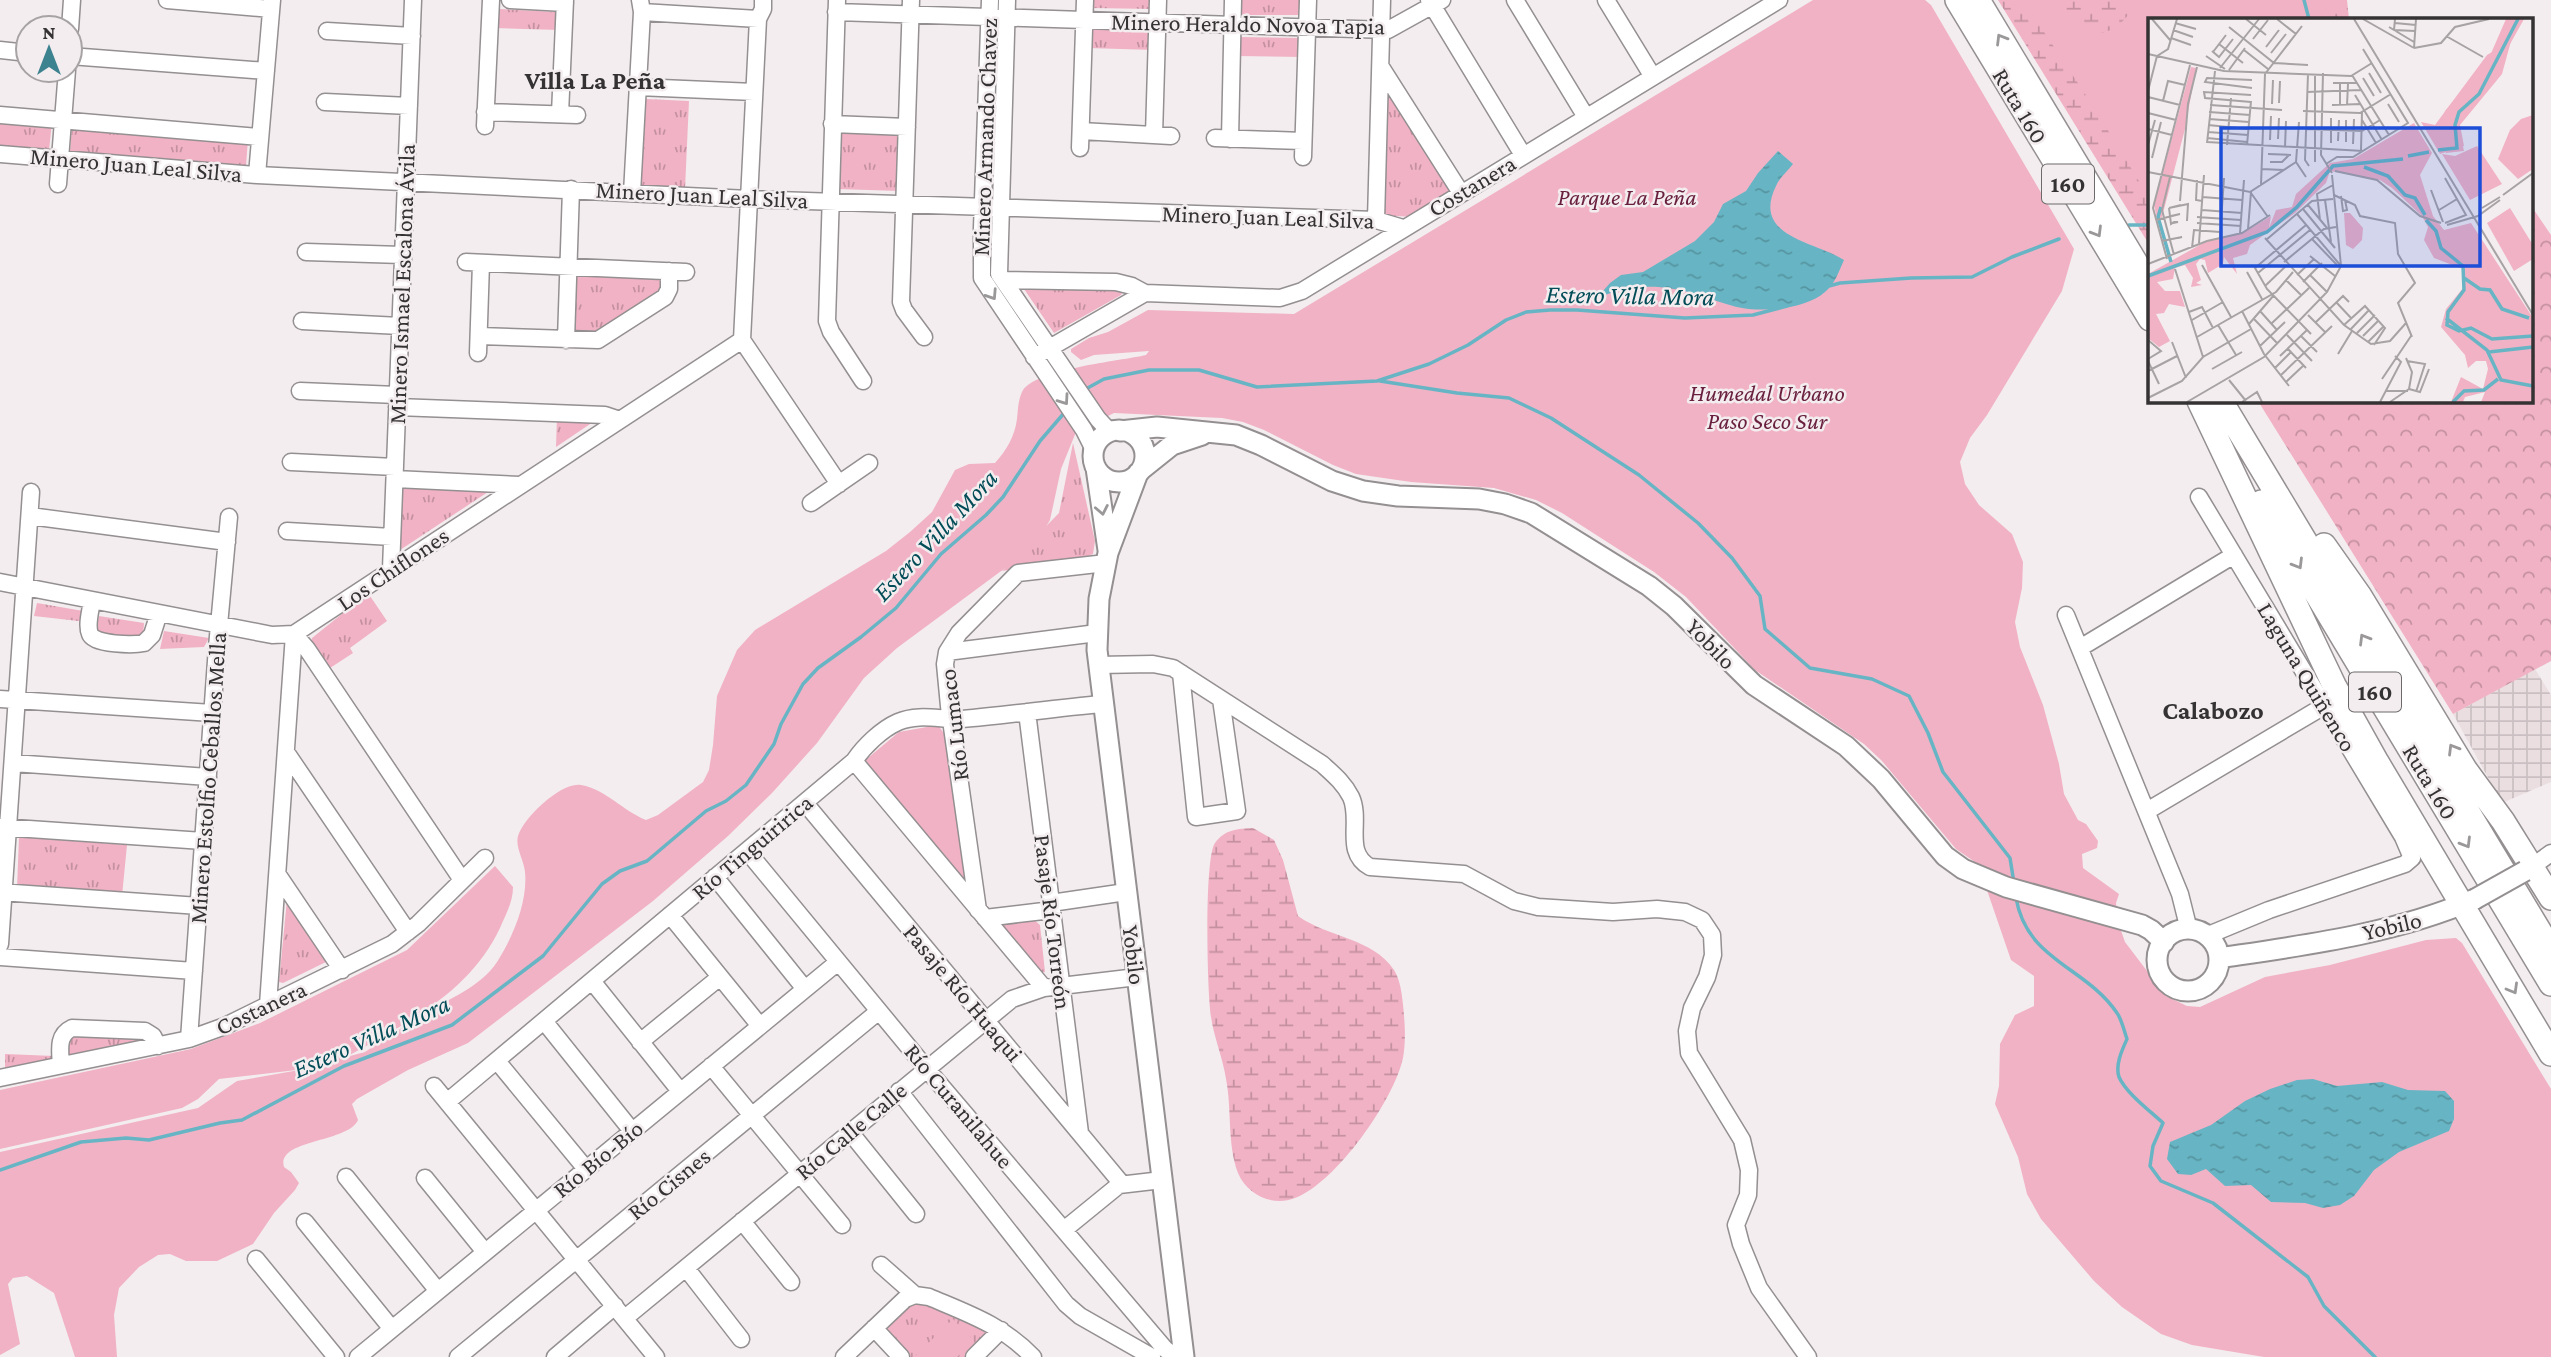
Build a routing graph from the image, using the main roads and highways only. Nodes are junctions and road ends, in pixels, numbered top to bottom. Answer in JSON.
{"nodes":[{"id":1,"x":1956,"y":0,"type":"edge"},
{"id":2,"x":1978,"y":0,"type":"edge"},
{"id":3,"x":2148,"y":283,"type":"edge"},
{"id":4,"x":2148,"y":316,"type":"edge"},
{"id":5,"x":2199,"y":402,"type":"edge"},
{"id":6,"x":2200,"y":402,"type":"edge"},
{"id":7,"x":2222,"y":402,"type":"edge"},
{"id":8,"x":1109,"y":427,"type":"junction"},
{"id":9,"x":1213,"y":432,"type":"junction"},
{"id":10,"x":2240,"y":433,"type":"junction"},
{"id":11,"x":1095,"y":459,"type":"junction"},
{"id":12,"x":1140,"y":471,"type":"junction"},
{"id":13,"x":1107,"y":558,"type":"junction"},
{"id":14,"x":2536,"y":863,"type":"edge"},
{"id":15,"x":2551,"y":898,"type":"edge"},
{"id":16,"x":2469,"y":902,"type":"junction"},
{"id":17,"x":2164,"y":942,"type":"junction"},
{"id":18,"x":2551,"y":950,"type":"edge"},
{"id":19,"x":2219,"y":958,"type":"junction"},
{"id":20,"x":2551,"y":984,"type":"edge"},
{"id":21,"x":2551,"y":1054,"type":"edge"},
{"id":22,"x":1184,"y":1357,"type":"edge"}],
"edges":[{"from":1,"to":4,"type":"highway","name":"Ruta 160","number":"160","one_way":true},
{"from":3,"to":2,"type":"highway","name":"Ruta 160","number":"160","one_way":true},
{"from":5,"to":16,"type":"highway"},
{"from":6,"to":20,"type":"highway","name":"Ruta 160","number":"160","one_way":true},
{"from":7,"to":10,"type":"highway","name":"Ruta 160","number":"160"},
{"from":8,"to":9,"type":"main road","name":"Yobilo"},
{"from":8,"to":11,"type":"main road"},
{"from":8,"to":12,"type":"main road"},
{"from":9,"to":12,"type":"main road","name":"Yobilo"},
{"from":9,"to":17,"type":"main road","name":"Yobilo"},
{"from":14,"to":10,"type":"highway","one_way":true},
{"from":18,"to":10,"type":"highway","name":"Ruta 160","number":"160","one_way":true},
{"from":11,"to":12,"type":"main road","name":"Yobilo"},
{"from":11,"to":13,"type":"main road","name":"Yobilo","one_way":true},
{"from":12,"to":13,"type":"main road","name":"Yobilo"},
{"from":13,"to":22,"type":"main road","name":"Yobilo"},
{"from":14,"to":15,"type":"highway"},
{"from":14,"to":16,"type":"main road","name":"Yobilo","bridge":true},
{"from":16,"to":19,"type":"main road","name":"Yobilo"},
{"from":16,"to":21,"type":"highway","one_way":true},
{"from":17,"to":19,"type":"main road"},
{"from":17,"to":19,"type":"main road"}]}
